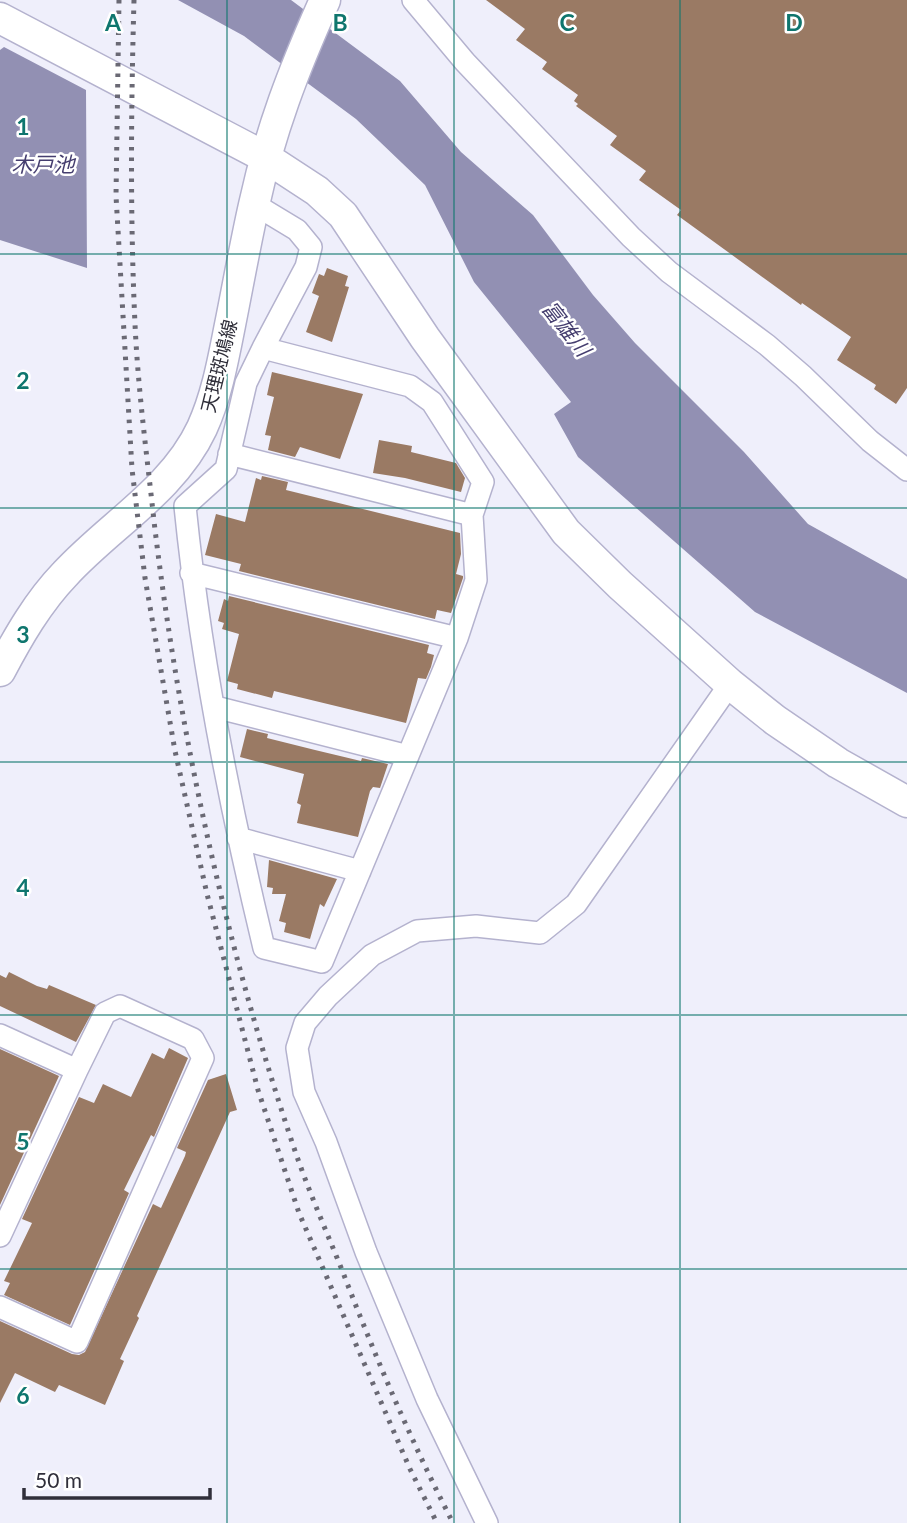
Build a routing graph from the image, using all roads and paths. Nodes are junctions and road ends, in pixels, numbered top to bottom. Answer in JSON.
{"nodes":[{"id":1,"x":325,"y":0,"type":"edge"},
{"id":2,"x":414,"y":0,"type":"edge"},
{"id":3,"x":0,"y":18,"type":"edge"},
{"id":4,"x":265,"y":157,"type":"junction"},
{"id":5,"x":254,"y":204,"type":"junction"},
{"id":6,"x":263,"y":348,"type":"junction"},
{"id":7,"x":229,"y":454,"type":"junction"},
{"id":8,"x":907,"y":470,"type":"edge"},
{"id":9,"x":472,"y":515,"type":"junction"},
{"id":10,"x":191,"y":573,"type":"junction"},
{"id":11,"x":457,"y":638,"type":"junction"},
{"id":12,"x":0,"y":671,"type":"edge"},
{"id":13,"x":730,"y":684,"type":"junction"},
{"id":14,"x":215,"y":707,"type":"junction"},
{"id":15,"x":408,"y":756,"type":"junction"},
{"id":16,"x":907,"y":802,"type":"edge"},
{"id":17,"x":238,"y":838,"type":"junction"},
{"id":18,"x":360,"y":871,"type":"junction"},
{"id":19,"x":0,"y":1035,"type":"edge"},
{"id":20,"x":77,"y":1070,"type":"junction"},
{"id":21,"x":0,"y":1236,"type":"edge"},
{"id":22,"x":0,"y":1307,"type":"edge"},
{"id":23,"x":487,"y":1523,"type":"edge"}],
"edges":[{"from":1,"to":4,"type":"street","name":"天理斑鳩線"},
{"from":2,"to":8,"type":"street"},
{"from":3,"to":4,"type":"street"},
{"from":4,"to":5,"type":"street","name":"天理斑鳩線"},
{"from":4,"to":13,"type":"street"},
{"from":5,"to":6,"type":"street"},
{"from":5,"to":12,"type":"street","name":"天理斑鳩線"},
{"from":6,"to":7,"type":"street"},
{"from":6,"to":9,"type":"street"},
{"from":7,"to":9,"type":"street"},
{"from":7,"to":10,"type":"street"},
{"from":9,"to":11,"type":"street"},
{"from":10,"to":11,"type":"street"},
{"from":10,"to":14,"type":"street"},
{"from":11,"to":15,"type":"street"},
{"from":13,"to":16,"type":"street"},
{"from":13,"to":23,"type":"street"},
{"from":14,"to":15,"type":"street"},
{"from":14,"to":17,"type":"street"},
{"from":15,"to":18,"type":"street"},
{"from":17,"to":18,"type":"street"},
{"from":17,"to":18,"type":"street"},
{"from":19,"to":20,"type":"street"},
{"from":20,"to":21,"type":"street"},
{"from":20,"to":22,"type":"street"}]}
